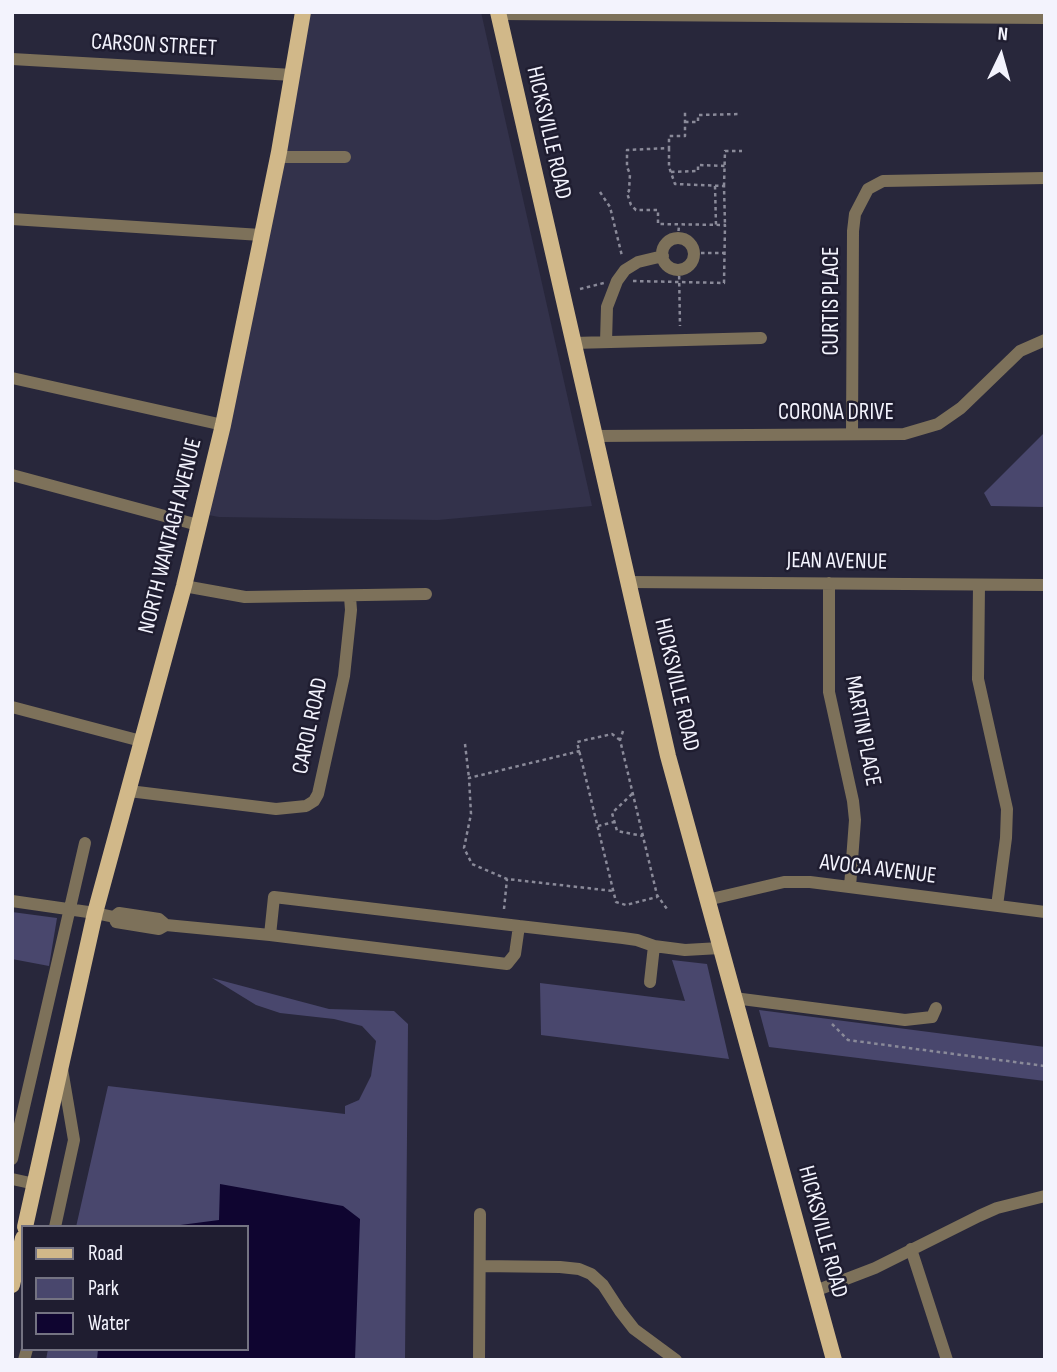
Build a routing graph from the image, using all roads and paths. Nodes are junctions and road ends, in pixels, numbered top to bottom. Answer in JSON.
{"nodes":[{"id":1,"x":303,"y":12,"type":"edge"},
{"id":2,"x":498,"y":13,"type":"edge"},
{"id":3,"x":1008,"y":15,"type":"edge"},
{"id":4,"x":1045,"y":18,"type":"edge"},
{"id":5,"x":12,"y":59,"type":"edge"},
{"id":6,"x":293,"y":75,"type":"junction"},
{"id":7,"x":685,"y":112,"type":"dead end"},
{"id":8,"x":741,"y":114,"type":"dead end"},
{"id":9,"x":685,"y":122,"type":"junction"},
{"id":10,"x":669,"y":148,"type":"junction"},
{"id":11,"x":742,"y":151,"type":"dead end"},
{"id":12,"x":345,"y":157,"type":"dead end"},
{"id":13,"x":278,"y":158,"type":"junction"},
{"id":14,"x":725,"y":166,"type":"junction"},
{"id":15,"x":671,"y":172,"type":"junction"},
{"id":16,"x":1045,"y":178,"type":"edge"},
{"id":17,"x":715,"y":186,"type":"junction"},
{"id":18,"x":724,"y":186,"type":"junction"},
{"id":19,"x":600,"y":192,"type":"dead end"},
{"id":20,"x":12,"y":219,"type":"edge"},
{"id":21,"x":716,"y":225,"type":"junction"},
{"id":22,"x":724,"y":225,"type":"junction"},
{"id":23,"x":678,"y":231,"type":"junction"},
{"id":24,"x":261,"y":235,"type":"junction"},
{"id":25,"x":694,"y":253,"type":"junction"},
{"id":26,"x":724,"y":253,"type":"junction"},
{"id":27,"x":663,"y":256,"type":"junction"},
{"id":28,"x":622,"y":262,"type":"dead end"},
{"id":29,"x":679,"y":275,"type":"junction"},
{"id":30,"x":630,"y":281,"type":"dead end"},
{"id":31,"x":606,"y":283,"type":"dead end"},
{"id":32,"x":580,"y":289,"type":"dead end"},
{"id":33,"x":761,"y":338,"type":"dead end"},
{"id":34,"x":681,"y":340,"type":"junction"},
{"id":35,"x":1045,"y":340,"type":"edge"},
{"id":36,"x":606,"y":342,"type":"junction"},
{"id":37,"x":573,"y":343,"type":"junction"},
{"id":38,"x":12,"y":378,"type":"edge"},
{"id":39,"x":223,"y":425,"type":"junction"},
{"id":40,"x":852,"y":434,"type":"junction"},
{"id":41,"x":595,"y":436,"type":"junction"},
{"id":42,"x":12,"y":475,"type":"edge"},
{"id":43,"x":198,"y":525,"type":"junction"},
{"id":44,"x":628,"y":582,"type":"junction"},
{"id":45,"x":829,"y":583,"type":"junction"},
{"id":46,"x":979,"y":585,"type":"junction"},
{"id":47,"x":1045,"y":585,"type":"edge"},
{"id":48,"x":184,"y":586,"type":"junction"},
{"id":49,"x":426,"y":594,"type":"dead end"},
{"id":50,"x":350,"y":597,"type":"junction"},
{"id":51,"x":12,"y":707,"type":"edge"},
{"id":52,"x":623,"y":731,"type":"dead end"},
{"id":53,"x":620,"y":740,"type":"junction"},
{"id":54,"x":141,"y":741,"type":"junction"},
{"id":55,"x":465,"y":744,"type":"dead end"},
{"id":56,"x":580,"y":751,"type":"junction"},
{"id":57,"x":470,"y":778,"type":"junction"},
{"id":58,"x":129,"y":791,"type":"junction"},
{"id":59,"x":632,"y":794,"type":"junction"},
{"id":60,"x":614,"y":822,"type":"junction"},
{"id":61,"x":598,"y":826,"type":"junction"},
{"id":62,"x":643,"y":836,"type":"junction"},
{"id":63,"x":85,"y":843,"type":"dead end"},
{"id":64,"x":507,"y":879,"type":"junction"},
{"id":65,"x":850,"y":887,"type":"junction"},
{"id":66,"x":613,"y":891,"type":"junction"},
{"id":67,"x":657,"y":897,"type":"junction"},
{"id":68,"x":707,"y":900,"type":"junction"},
{"id":69,"x":12,"y":901,"type":"edge"},
{"id":70,"x":997,"y":906,"type":"junction"},
{"id":71,"x":69,"y":909,"type":"junction"},
{"id":72,"x":504,"y":909,"type":"dead end"},
{"id":73,"x":667,"y":909,"type":"dead end"},
{"id":74,"x":1045,"y":912,"type":"edge"},
{"id":75,"x":95,"y":913,"type":"junction"},
{"id":76,"x":519,"y":926,"type":"junction"},
{"id":77,"x":270,"y":935,"type":"junction"},
{"id":78,"x":654,"y":946,"type":"junction"},
{"id":79,"x":720,"y":948,"type":"junction"},
{"id":80,"x":650,"y":982,"type":"dead end"},
{"id":81,"x":734,"y":998,"type":"junction"},
{"id":82,"x":936,"y":1008,"type":"dead end"},
{"id":83,"x":848,"y":1040,"type":"dead end"},
{"id":84,"x":61,"y":1066,"type":"junction"},
{"id":85,"x":1045,"y":1066,"type":"edge"},
{"id":86,"x":12,"y":1159,"type":"edge"},
{"id":87,"x":12,"y":1179,"type":"edge"},
{"id":88,"x":35,"y":1184,"type":"junction"},
{"id":89,"x":1045,"y":1196,"type":"edge"},
{"id":90,"x":480,"y":1214,"type":"dead end"},
{"id":91,"x":25,"y":1225,"type":"edge"},
{"id":92,"x":55,"y":1225,"type":"edge"},
{"id":93,"x":21,"y":1247,"type":"edge"},
{"id":94,"x":911,"y":1249,"type":"junction"},
{"id":95,"x":480,"y":1266,"type":"junction"},
{"id":96,"x":12,"y":1285,"type":"edge"},
{"id":97,"x":816,"y":1291,"type":"junction"},
{"id":98,"x":479,"y":1360,"type":"edge"},
{"id":99,"x":676,"y":1360,"type":"edge"},
{"id":100,"x":834,"y":1360,"type":"edge"},
{"id":101,"x":947,"y":1360,"type":"edge"}],
"edges":[{"from":1,"to":6,"type":"main road","name":"NORTH WANTAGH AVENUE"},
{"from":2,"to":3,"type":"street"},
{"from":2,"to":37,"type":"main road","name":"HICKSVILLE ROAD"},
{"from":3,"to":4,"type":"street"},
{"from":5,"to":6,"type":"street","name":"CARSON STREET"},
{"from":6,"to":13,"type":"main road","name":"NORTH WANTAGH AVENUE"},
{"from":7,"to":9,"type":"path"},
{"from":8,"to":9,"type":"path"},
{"from":9,"to":10,"type":"path"},
{"from":10,"to":15,"type":"path"},
{"from":10,"to":23,"type":"path"},
{"from":11,"to":14,"type":"path"},
{"from":12,"to":13,"type":"street"},
{"from":13,"to":24,"type":"main road","name":"NORTH WANTAGH AVENUE"},
{"from":14,"to":15,"type":"path"},
{"from":14,"to":18,"type":"path"},
{"from":15,"to":17,"type":"path"},
{"from":16,"to":40,"type":"street","name":"CURTIS PLACE"},
{"from":17,"to":18,"type":"path"},
{"from":17,"to":21,"type":"path"},
{"from":18,"to":22,"type":"path"},
{"from":19,"to":28,"type":"path"},
{"from":20,"to":24,"type":"street"},
{"from":21,"to":22,"type":"path"},
{"from":21,"to":23,"type":"path"},
{"from":22,"to":26,"type":"path"},
{"from":23,"to":25,"type":"street"},
{"from":23,"to":27,"type":"street"},
{"from":24,"to":39,"type":"main road","name":"NORTH WANTAGH AVENUE"},
{"from":25,"to":26,"type":"path"},
{"from":25,"to":29,"type":"street"},
{"from":26,"to":29,"type":"path"},
{"from":27,"to":29,"type":"street"},
{"from":27,"to":36,"type":"street"},
{"from":29,"to":30,"type":"path"},
{"from":29,"to":34,"type":"path"},
{"from":31,"to":32,"type":"path"},
{"from":33,"to":34,"type":"street"},
{"from":34,"to":36,"type":"street"},
{"from":35,"to":40,"type":"street","name":"CORONA DRIVE"},
{"from":36,"to":37,"type":"street"},
{"from":37,"to":41,"type":"main road","name":"HICKSVILLE ROAD"},
{"from":38,"to":39,"type":"street"},
{"from":39,"to":43,"type":"main road","name":"NORTH WANTAGH AVENUE"},
{"from":40,"to":41,"type":"street","name":"CORONA DRIVE"},
{"from":41,"to":44,"type":"main road","name":"HICKSVILLE ROAD"},
{"from":42,"to":43,"type":"street"},
{"from":43,"to":48,"type":"main road","name":"NORTH WANTAGH AVENUE"},
{"from":44,"to":45,"type":"street","name":"JEAN AVENUE"},
{"from":44,"to":68,"type":"main road","name":"HICKSVILLE ROAD"},
{"from":45,"to":46,"type":"street","name":"JEAN AVENUE"},
{"from":45,"to":65,"type":"street","name":"MARTIN PLACE"},
{"from":46,"to":47,"type":"street","name":"JEAN AVENUE"},
{"from":46,"to":70,"type":"street"},
{"from":48,"to":50,"type":"street"},
{"from":48,"to":54,"type":"main road","name":"NORTH WANTAGH AVENUE"},
{"from":49,"to":50,"type":"street"},
{"from":50,"to":58,"type":"street","name":"CAROL ROAD"},
{"from":51,"to":54,"type":"street"},
{"from":52,"to":53,"type":"path"},
{"from":53,"to":56,"type":"path"},
{"from":53,"to":59,"type":"path"},
{"from":54,"to":58,"type":"main road","name":"NORTH WANTAGH AVENUE"},
{"from":55,"to":57,"type":"path"},
{"from":56,"to":57,"type":"path"},
{"from":56,"to":61,"type":"path"},
{"from":57,"to":64,"type":"path"},
{"from":58,"to":75,"type":"main road","name":"NORTH WANTAGH AVENUE"},
{"from":59,"to":60,"type":"path"},
{"from":59,"to":62,"type":"path"},
{"from":60,"to":61,"type":"path"},
{"from":60,"to":62,"type":"path"},
{"from":61,"to":66,"type":"path"},
{"from":62,"to":67,"type":"path"},
{"from":63,"to":71,"type":"street"},
{"from":64,"to":66,"type":"path"},
{"from":64,"to":72,"type":"path"},
{"from":65,"to":68,"type":"street","name":"AVOCA AVENUE"},
{"from":65,"to":70,"type":"street","name":"AVOCA AVENUE"},
{"from":66,"to":67,"type":"path"},
{"from":67,"to":73,"type":"path"},
{"from":68,"to":79,"type":"main road","name":"HICKSVILLE ROAD"},
{"from":69,"to":71,"type":"street"},
{"from":70,"to":74,"type":"street","name":"AVOCA AVENUE"},
{"from":71,"to":75,"type":"street"},
{"from":71,"to":86,"type":"street"},
{"from":75,"to":77,"type":"street"},
{"from":75,"to":84,"type":"main road","name":"NORTH WANTAGH AVENUE"},
{"from":76,"to":77,"type":"street"},
{"from":76,"to":77,"type":"street"},
{"from":76,"to":78,"type":"street"},
{"from":78,"to":79,"type":"street"},
{"from":78,"to":80,"type":"street"},
{"from":79,"to":81,"type":"main road","name":"HICKSVILLE ROAD"},
{"from":81,"to":82,"type":"street"},
{"from":81,"to":97,"type":"main road","name":"HICKSVILLE ROAD"},
{"from":83,"to":85,"type":"path"},
{"from":84,"to":88,"type":"main road","name":"NORTH WANTAGH AVENUE"},
{"from":84,"to":92,"type":"street","name":"NORTH WANTAGH AVENUE"},
{"from":87,"to":88,"type":"street"},
{"from":88,"to":91,"type":"main road","name":"NORTH WANTAGH AVENUE"},
{"from":89,"to":94,"type":"street"},
{"from":90,"to":95,"type":"street"},
{"from":93,"to":96,"type":"main road"},
{"from":94,"to":97,"type":"street"},
{"from":94,"to":101,"type":"street"},
{"from":95,"to":98,"type":"street"},
{"from":95,"to":99,"type":"street"},
{"from":97,"to":100,"type":"main road","name":"HICKSVILLE ROAD"}]}
